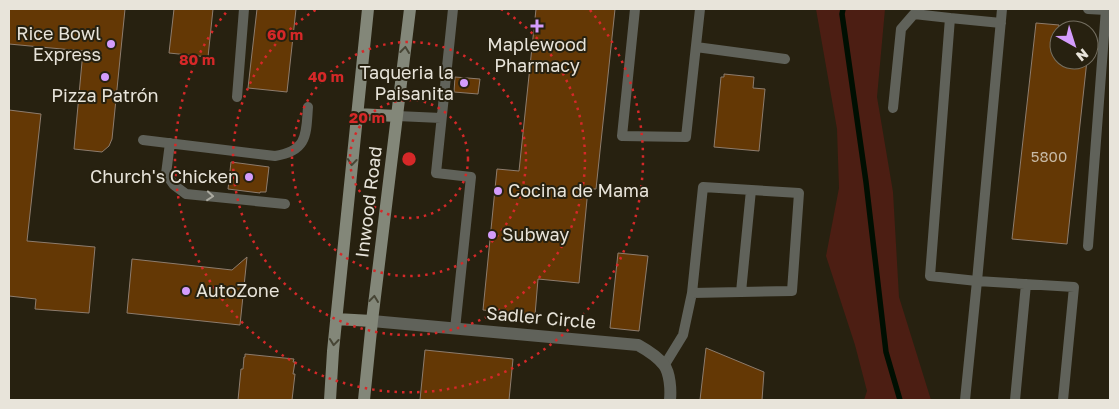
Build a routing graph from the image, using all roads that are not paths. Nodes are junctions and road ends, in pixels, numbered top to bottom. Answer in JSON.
{"nodes":[{"id":1,"x":244,"y":9,"type":"edge"},
{"id":2,"x":368,"y":9,"type":"edge"},
{"id":3,"x":410,"y":9,"type":"edge"},
{"id":4,"x":453,"y":9,"type":"edge"},
{"id":5,"x":635,"y":9,"type":"edge"},
{"id":6,"x":700,"y":9,"type":"edge"},
{"id":7,"x":1002,"y":9,"type":"edge"},
{"id":8,"x":1088,"y":9,"type":"edge"},
{"id":9,"x":1106,"y":9,"type":"edge"},
{"id":10,"x":950,"y":18,"type":"junction"},
{"id":11,"x":1001,"y":23,"type":"junction"},
{"id":12,"x":696,"y":47,"type":"junction"},
{"id":13,"x":785,"y":59,"type":"dead end"},
{"id":14,"x":237,"y":97,"type":"dead end"},
{"id":15,"x":308,"y":107,"type":"dead end"},
{"id":16,"x":893,"y":108,"type":"dead end"},
{"id":17,"x":357,"y":114,"type":"junction"},
{"id":18,"x":397,"y":116,"type":"junction"},
{"id":19,"x":441,"y":118,"type":"junction"},
{"id":20,"x":143,"y":140,"type":"dead end"},
{"id":21,"x":170,"y":143,"type":"junction"},
{"id":22,"x":751,"y":190,"type":"junction"},
{"id":23,"x":285,"y":204,"type":"dead end"},
{"id":24,"x":1088,"y":246,"type":"dead end"},
{"id":25,"x":977,"y":281,"type":"junction"},
{"id":26,"x":1026,"y":284,"type":"junction"},
{"id":27,"x":741,"y":292,"type":"junction"},
{"id":28,"x":692,"y":293,"type":"junction"},
{"id":29,"x":336,"y":319,"type":"junction"},
{"id":30,"x":372,"y":321,"type":"junction"},
{"id":31,"x":455,"y":329,"type":"junction"},
{"id":32,"x":664,"y":366,"type":"junction"},
{"id":33,"x":330,"y":400,"type":"edge"},
{"id":34,"x":364,"y":400,"type":"edge"},
{"id":35,"x":670,"y":400,"type":"edge"},
{"id":36,"x":965,"y":400,"type":"edge"},
{"id":37,"x":1014,"y":400,"type":"edge"},
{"id":38,"x":1063,"y":400,"type":"edge"}],
"edges":[{"from":1,"to":14,"type":"lane"},
{"from":2,"to":17,"type":"main road","name":"Inwood Road"},
{"from":18,"to":3,"type":"main road","name":"Inwood Road","one_way":true},
{"from":4,"to":19,"type":"lane"},
{"from":5,"to":12,"type":"lane"},
{"from":6,"to":12,"type":"lane"},
{"from":7,"to":11,"type":"lane"},
{"from":8,"to":9,"type":"lane"},
{"from":9,"to":24,"type":"lane"},
{"from":10,"to":11,"type":"lane"},
{"from":10,"to":16,"type":"lane"},
{"from":10,"to":25,"type":"lane"},
{"from":11,"to":25,"type":"lane"},
{"from":12,"to":13,"type":"lane"},
{"from":15,"to":21,"type":"lane"},
{"from":17,"to":18,"type":"main road"},
{"from":17,"to":29,"type":"main road","name":"Inwood Road","one_way":true},
{"from":18,"to":19,"type":"lane"},
{"from":30,"to":18,"type":"main road","name":"Inwood Road","one_way":true},
{"from":19,"to":31,"type":"lane"},
{"from":20,"to":21,"type":"lane"},
{"from":21,"to":23,"type":"lane","one_way":true},
{"from":22,"to":27,"type":"lane"},
{"from":22,"to":27,"type":"lane"},
{"from":22,"to":28,"type":"lane"},
{"from":25,"to":26,"type":"lane"},
{"from":25,"to":36,"type":"lane"},
{"from":26,"to":37,"type":"lane"},
{"from":26,"to":38,"type":"lane"},
{"from":27,"to":28,"type":"lane"},
{"from":28,"to":32,"type":"lane"},
{"from":29,"to":30,"type":"main road"},
{"from":29,"to":33,"type":"main road","name":"Inwood Road","one_way":true},
{"from":30,"to":31,"type":"street","name":"Sadler Circle"},
{"from":30,"to":34,"type":"main road","name":"Inwood Road"},
{"from":31,"to":32,"type":"street","name":"Sadler Circle"},
{"from":32,"to":35,"type":"street"}]}
